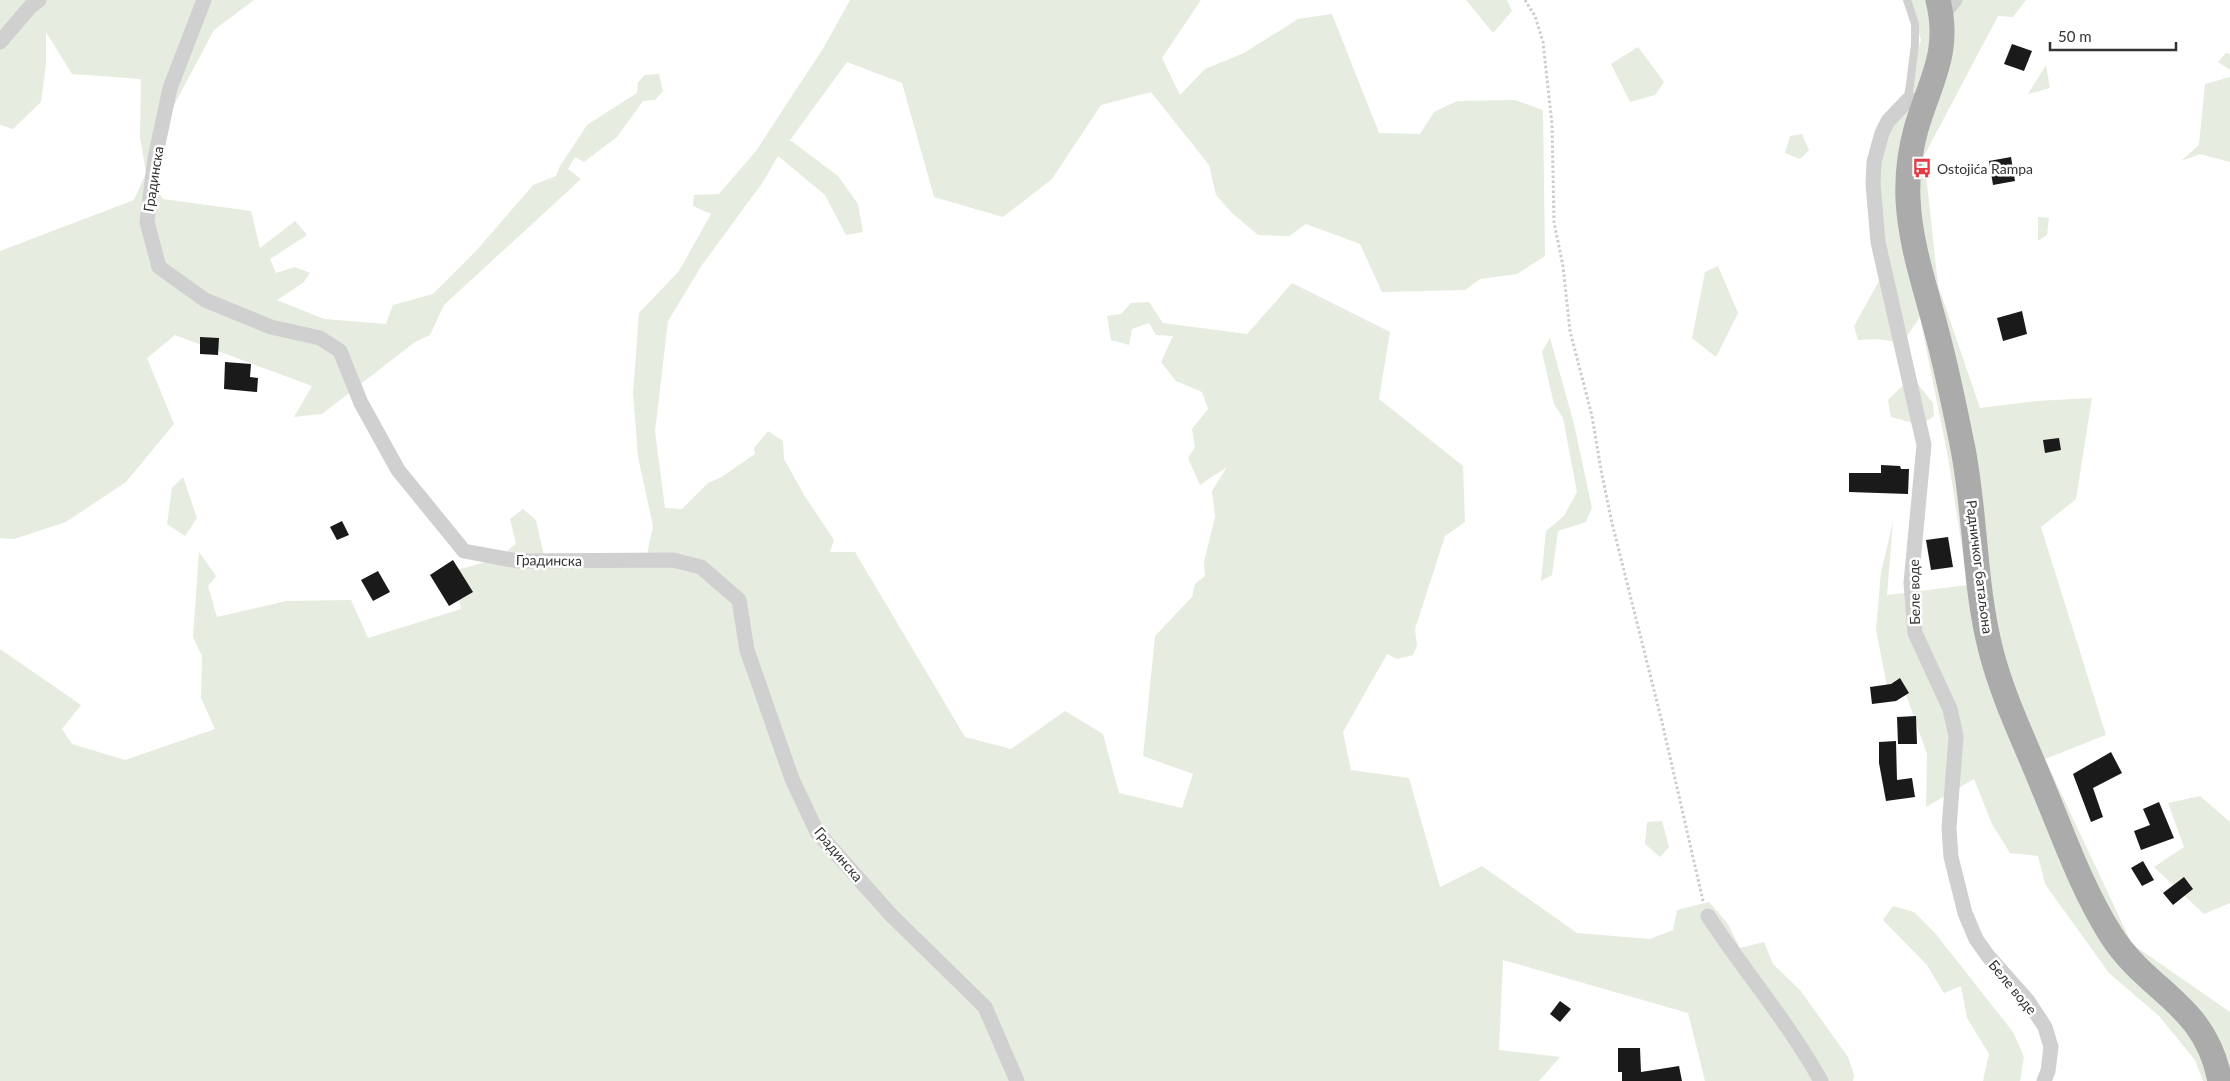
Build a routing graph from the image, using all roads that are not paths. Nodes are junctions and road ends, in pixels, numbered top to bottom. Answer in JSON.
{"nodes":[{"id":1,"x":38,"y":0,"type":"edge"},
{"id":2,"x":204,"y":0,"type":"edge"},
{"id":3,"x":1907,"y":0,"type":"edge"},
{"id":4,"x":1945,"y":5,"type":"edge"},
{"id":5,"x":0,"y":42,"type":"edge"},
{"id":6,"x":1917,"y":101,"type":"junction"},
{"id":7,"x":1708,"y":916,"type":"road end"},
{"id":8,"x":1017,"y":1081,"type":"edge"},
{"id":9,"x":1821,"y":1081,"type":"edge"},
{"id":10,"x":2044,"y":1081,"type":"edge"},
{"id":11,"x":2220,"y":1081,"type":"edge"}],
"edges":[{"from":1,"to":5,"type":"street"},
{"from":2,"to":8,"type":"street","name":"Градинска"},
{"from":3,"to":6,"type":"lane"},
{"from":4,"to":6,"type":"main road","name":"Радничког батаљона"},
{"from":6,"to":10,"type":"street","name":"Беле воде"},
{"from":6,"to":11,"type":"main road","name":"Радничког батаљона"},
{"from":7,"to":9,"type":"street"}]}
